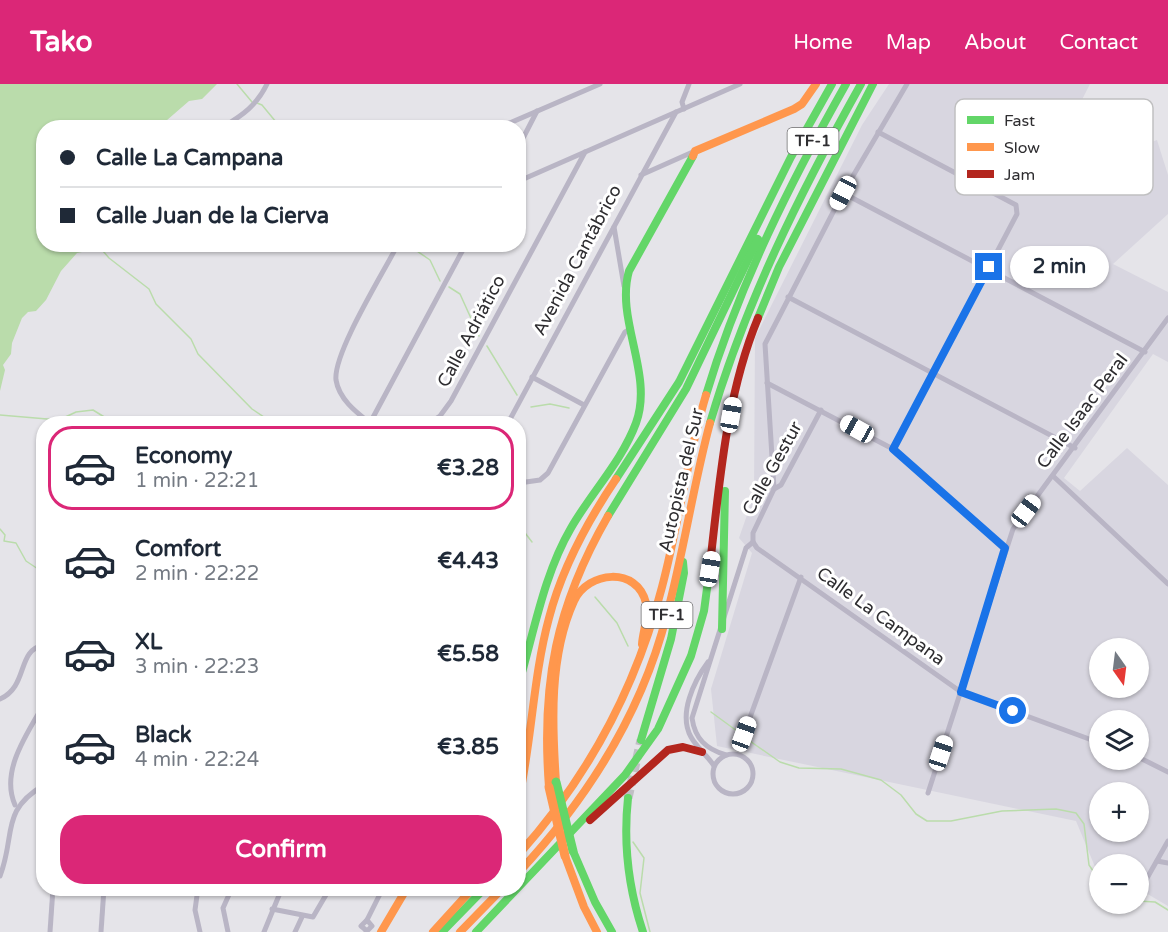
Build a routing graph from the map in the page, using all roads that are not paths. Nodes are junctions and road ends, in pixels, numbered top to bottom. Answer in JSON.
{"nodes":[{"id":1,"x":267,"y":84,"type":"edge"},
{"id":2,"x":600,"y":84,"type":"edge"},
{"id":3,"x":689,"y":84,"type":"edge"},
{"id":4,"x":740,"y":84,"type":"edge"},
{"id":5,"x":816,"y":84,"type":"edge"},
{"id":6,"x":832,"y":84,"type":"edge"},
{"id":7,"x":846,"y":84,"type":"edge"},
{"id":8,"x":861,"y":84,"type":"edge"},
{"id":9,"x":873,"y":84,"type":"edge"},
{"id":10,"x":907,"y":84,"type":"edge"},
{"id":11,"x":684,"y":109,"type":"junction"},
{"id":12,"x":537,"y":111,"type":"junction"},
{"id":13,"x":676,"y":112,"type":"junction"},
{"id":14,"x":235,"y":120,"type":"edge"},
{"id":15,"x":516,"y":120,"type":"edge"},
{"id":16,"x":658,"y":121,"type":"junction"},
{"id":17,"x":665,"y":130,"type":"junction"},
{"id":18,"x":526,"y":132,"type":"edge"},
{"id":19,"x":878,"y":132,"type":"junction"},
{"id":20,"x":695,"y":151,"type":"junction"},
{"id":21,"x":585,"y":152,"type":"junction"},
{"id":22,"x":649,"y":159,"type":"junction"},
{"id":23,"x":566,"y":160,"type":"junction"},
{"id":24,"x":656,"y":167,"type":"junction"},
{"id":25,"x":576,"y":168,"type":"junction"},
{"id":26,"x":955,"y":173,"type":"edge"},
{"id":27,"x":640,"y":176,"type":"junction"},
{"id":28,"x":526,"y":178,"type":"edge"},
{"id":29,"x":843,"y":193,"type":"junction"},
{"id":30,"x":997,"y":195,"type":"edge"},
{"id":31,"x":782,"y":198,"type":"junction"},
{"id":32,"x":613,"y":225,"type":"junction"},
{"id":33,"x":615,"y":241,"type":"junction"},
{"id":34,"x":603,"y":244,"type":"junction"},
{"id":35,"x":394,"y":252,"type":"edge"},
{"id":36,"x":462,"y":252,"type":"edge"},
{"id":37,"x":620,"y":266,"type":"junction"},
{"id":38,"x":989,"y":267,"type":"junction"},
{"id":39,"x":631,"y":268,"type":"junction"},
{"id":40,"x":624,"y":289,"type":"junction"},
{"id":41,"x":788,"y":297,"type":"junction"},
{"id":42,"x":1168,"y":318,"type":"edge"},
{"id":43,"x":632,"y":328,"type":"junction"},
{"id":44,"x":1145,"y":351,"type":"junction"},
{"id":45,"x":934,"y":372,"type":"junction"},
{"id":46,"x":532,"y":377,"type":"junction"},
{"id":47,"x":767,"y":383,"type":"junction"},
{"id":48,"x":584,"y":405,"type":"junction"},
{"id":49,"x":821,"y":410,"type":"junction"},
{"id":50,"x":362,"y":416,"type":"edge"},
{"id":51,"x":374,"y":416,"type":"edge"},
{"id":52,"x":440,"y":416,"type":"edge"},
{"id":53,"x":512,"y":416,"type":"edge"},
{"id":54,"x":727,"y":435,"type":"junction"},
{"id":55,"x":1075,"y":448,"type":"junction"},
{"id":56,"x":893,"y":449,"type":"junction"},
{"id":57,"x":1053,"y":476,"type":"junction"},
{"id":58,"x":526,"y":484,"type":"edge"},
{"id":59,"x":774,"y":489,"type":"junction"},
{"id":60,"x":753,"y":542,"type":"junction"},
{"id":61,"x":683,"y":548,"type":"junction"},
{"id":62,"x":1005,"y":548,"type":"junction"},
{"id":63,"x":801,"y":577,"type":"junction"},
{"id":64,"x":1168,"y":584,"type":"edge"},
{"id":65,"x":722,"y":630,"type":"junction"},
{"id":66,"x":36,"y":648,"type":"edge"},
{"id":67,"x":642,"y":654,"type":"junction"},
{"id":68,"x":711,"y":658,"type":"junction"},
{"id":69,"x":526,"y":659,"type":"edge"},
{"id":70,"x":961,"y":692,"type":"junction"},
{"id":71,"x":0,"y":699,"type":"edge"},
{"id":72,"x":36,"y":719,"type":"edge"},
{"id":73,"x":744,"y":734,"type":"dead end"},
{"id":74,"x":1089,"y":739,"type":"edge"},
{"id":75,"x":641,"y":740,"type":"tunnel mouth"},
{"id":76,"x":702,"y":752,"type":"junction"},
{"id":77,"x":726,"y":755,"type":"junction"},
{"id":78,"x":526,"y":763,"type":"edge"},
{"id":79,"x":1149,"y":763,"type":"edge"},
{"id":80,"x":714,"y":766,"type":"junction"},
{"id":81,"x":1168,"y":772,"type":"edge"},
{"id":82,"x":552,"y":785,"type":"junction"},
{"id":83,"x":36,"y":791,"type":"edge"},
{"id":84,"x":928,"y":793,"type":"dead end"},
{"id":85,"x":628,"y":798,"type":"tunnel mouth"},
{"id":86,"x":15,"y":805,"type":"junction"},
{"id":87,"x":1168,"y":841,"type":"edge"},
{"id":88,"x":526,"y":846,"type":"edge"},
{"id":89,"x":555,"y":851,"type":"junction"},
{"id":90,"x":569,"y":854,"type":"junction"},
{"id":91,"x":1157,"y":861,"type":"junction"},
{"id":92,"x":1168,"y":863,"type":"edge"},
{"id":93,"x":526,"y":864,"type":"edge"},
{"id":94,"x":1149,"y":875,"type":"edge"},
{"id":95,"x":0,"y":876,"type":"edge"},
{"id":96,"x":526,"y":881,"type":"edge"},
{"id":97,"x":52,"y":896,"type":"edge"},
{"id":98,"x":103,"y":896,"type":"edge"},
{"id":99,"x":197,"y":896,"type":"edge"},
{"id":100,"x":228,"y":896,"type":"edge"},
{"id":101,"x":278,"y":896,"type":"edge"},
{"id":102,"x":325,"y":896,"type":"edge"},
{"id":103,"x":379,"y":896,"type":"edge"},
{"id":104,"x":402,"y":896,"type":"edge"},
{"id":105,"x":466,"y":896,"type":"edge"},
{"id":106,"x":477,"y":896,"type":"edge"},
{"id":107,"x":495,"y":896,"type":"edge"},
{"id":108,"x":511,"y":896,"type":"edge"},
{"id":109,"x":272,"y":909,"type":"junction"},
{"id":110,"x":302,"y":917,"type":"junction"},
{"id":111,"x":367,"y":920,"type":"junction"},
{"id":112,"x":360,"y":929,"type":"edge"},
{"id":113,"x":50,"y":932,"type":"edge"},
{"id":114,"x":101,"y":932,"type":"edge"},
{"id":115,"x":200,"y":932,"type":"edge"},
{"id":116,"x":228,"y":932,"type":"edge"},
{"id":117,"x":264,"y":932,"type":"edge"},
{"id":118,"x":295,"y":932,"type":"edge"},
{"id":119,"x":367,"y":932,"type":"edge"},
{"id":120,"x":381,"y":932,"type":"edge"},
{"id":121,"x":433,"y":932,"type":"edge"},
{"id":122,"x":442,"y":932,"type":"edge"},
{"id":123,"x":460,"y":932,"type":"edge"},
{"id":124,"x":476,"y":932,"type":"edge"},
{"id":125,"x":597,"y":932,"type":"edge"},
{"id":126,"x":612,"y":932,"type":"edge"},
{"id":127,"x":643,"y":932,"type":"edge"}],
"edges":[{"from":1,"to":14,"type":"street"},
{"from":2,"to":12,"type":"street"},
{"from":3,"to":11,"type":"street"},
{"from":4,"to":11,"type":"street"},
{"from":5,"to":20,"type":"main road"},
{"from":6,"to":78,"type":"main road"},
{"from":7,"to":31,"type":"main road","name":"Autopista del Sur","number":"TF-1"},
{"from":8,"to":61,"type":"main road","name":"Autopista del Sur","number":"TF-1"},
{"from":9,"to":54,"type":"main road"},
{"from":10,"to":19,"type":"street"},
{"from":11,"to":13,"type":"street"},
{"from":12,"to":15,"type":"street"},
{"from":12,"to":18,"type":"street"},
{"from":13,"to":16,"type":"street"},
{"from":13,"to":17,"type":"street","name":"Avenida Cantábrico"},
{"from":16,"to":17,"type":"street"},
{"from":16,"to":21,"type":"street"},
{"from":17,"to":22,"type":"street","name":"Avenida Cantábrico"},
{"from":19,"to":26,"type":"street"},
{"from":19,"to":29,"type":"street"},
{"from":20,"to":24,"type":"street"},
{"from":20,"to":39,"type":"main road"},
{"from":21,"to":23,"type":"street"},
{"from":21,"to":25,"type":"street","name":"Calle Adriático"},
{"from":22,"to":24,"type":"street"},
{"from":22,"to":27,"type":"street","name":"Avenida Cantábrico"},
{"from":23,"to":25,"type":"street"},
{"from":23,"to":28,"type":"street"},
{"from":24,"to":27,"type":"street"},
{"from":25,"to":52,"type":"street","name":"Calle Adriático"},
{"from":27,"to":32,"type":"street","name":"Avenida Cantábrico"},
{"from":29,"to":38,"type":"street"},
{"from":29,"to":41,"type":"street"},
{"from":30,"to":38,"type":"street"},
{"from":31,"to":67,"type":"main road","name":"Autopista del Sur","number":"TF-1"},
{"from":31,"to":82,"type":"main road"},
{"from":32,"to":33,"type":"street"},
{"from":32,"to":34,"type":"street","name":"Avenida Cantábrico"},
{"from":33,"to":34,"type":"street"},
{"from":33,"to":37,"type":"street"},
{"from":34,"to":46,"type":"street","name":"Avenida Cantábrico"},
{"from":35,"to":50,"type":"street"},
{"from":36,"to":51,"type":"street"},
{"from":37,"to":39,"type":"street"},
{"from":37,"to":40,"type":"street"},
{"from":38,"to":44,"type":"street"},
{"from":38,"to":45,"type":"street"},
{"from":39,"to":40,"type":"main road"},
{"from":40,"to":43,"type":"main road"},
{"from":41,"to":45,"type":"street"},
{"from":41,"to":47,"type":"street"},
{"from":42,"to":44,"type":"street","name":"Calle Isaac Peral"},
{"from":43,"to":48,"type":"street"},
{"from":43,"to":69,"type":"main road"},
{"from":44,"to":55,"type":"street","name":"Calle Isaac Peral"},
{"from":45,"to":55,"type":"street"},
{"from":45,"to":56,"type":"street"},
{"from":46,"to":48,"type":"street"},
{"from":46,"to":53,"type":"street","name":"Avenida Cantábrico"},
{"from":47,"to":49,"type":"street"},
{"from":47,"to":59,"type":"street"},
{"from":48,"to":58,"type":"street"},
{"from":49,"to":56,"type":"street"},
{"from":49,"to":59,"type":"street","name":"Calle Gestur"},
{"from":54,"to":65,"type":"main road"},
{"from":54,"to":89,"type":"main road"},
{"from":55,"to":57,"type":"street","name":"Calle Isaac Peral"},
{"from":56,"to":62,"type":"street"},
{"from":57,"to":62,"type":"street","name":"Calle Isaac Peral"},
{"from":57,"to":64,"type":"street"},
{"from":59,"to":60,"type":"street","name":"Calle Gestur"},
{"from":60,"to":63,"type":"street","name":"Calle La Campana"},
{"from":60,"to":65,"type":"street","name":"Calle Gestur"},
{"from":61,"to":75,"type":"main road"},
{"from":61,"to":93,"type":"main road","name":"Autopista del Sur","number":"TF-1"},
{"from":62,"to":70,"type":"street","name":"Calle Isaac Peral"},
{"from":63,"to":70,"type":"street","name":"Calle La Campana"},
{"from":63,"to":73,"type":"street"},
{"from":65,"to":68,"type":"street","name":"Calle Gestur"},
{"from":66,"to":71,"type":"street"},
{"from":67,"to":82,"type":"main road"},
{"from":67,"to":88,"type":"main road","name":"Autopista del Sur","number":"TF-1"},
{"from":68,"to":76,"type":"street"},
{"from":68,"to":77,"type":"street"},
{"from":70,"to":74,"type":"street","name":"Calle La Campana"},
{"from":70,"to":84,"type":"street","name":"Calle Isaac Peral"},
{"from":72,"to":86,"type":"street"},
{"from":76,"to":80,"type":"street"},
{"from":76,"to":89,"type":"main road"},
{"from":77,"to":80,"type":"street"},
{"from":77,"to":80,"type":"street"},
{"from":79,"to":81,"type":"street"},
{"from":82,"to":90,"type":"main road","bridge":true},
{"from":83,"to":86,"type":"street"},
{"from":85,"to":127,"type":"main road"},
{"from":86,"to":95,"type":"street"},
{"from":87,"to":91,"type":"street"},
{"from":89,"to":96,"type":"main road"},
{"from":90,"to":125,"type":"main road"},
{"from":90,"to":126,"type":"main road"},
{"from":91,"to":92,"type":"street"},
{"from":91,"to":94,"type":"street"},
{"from":97,"to":113,"type":"street"},
{"from":98,"to":114,"type":"street"},
{"from":99,"to":115,"type":"street"},
{"from":100,"to":116,"type":"street"},
{"from":101,"to":109,"type":"street"},
{"from":102,"to":110,"type":"street"},
{"from":103,"to":111,"type":"street"},
{"from":104,"to":120,"type":"main road"},
{"from":105,"to":121,"type":"main road"},
{"from":106,"to":122,"type":"main road"},
{"from":107,"to":123,"type":"main road"},
{"from":108,"to":124,"type":"main road"},
{"from":109,"to":110,"type":"street"},
{"from":109,"to":117,"type":"street"},
{"from":110,"to":118,"type":"street"},
{"from":111,"to":112,"type":"street"},
{"from":111,"to":119,"type":"street"},
{"from":112,"to":119,"type":"street"}]}
